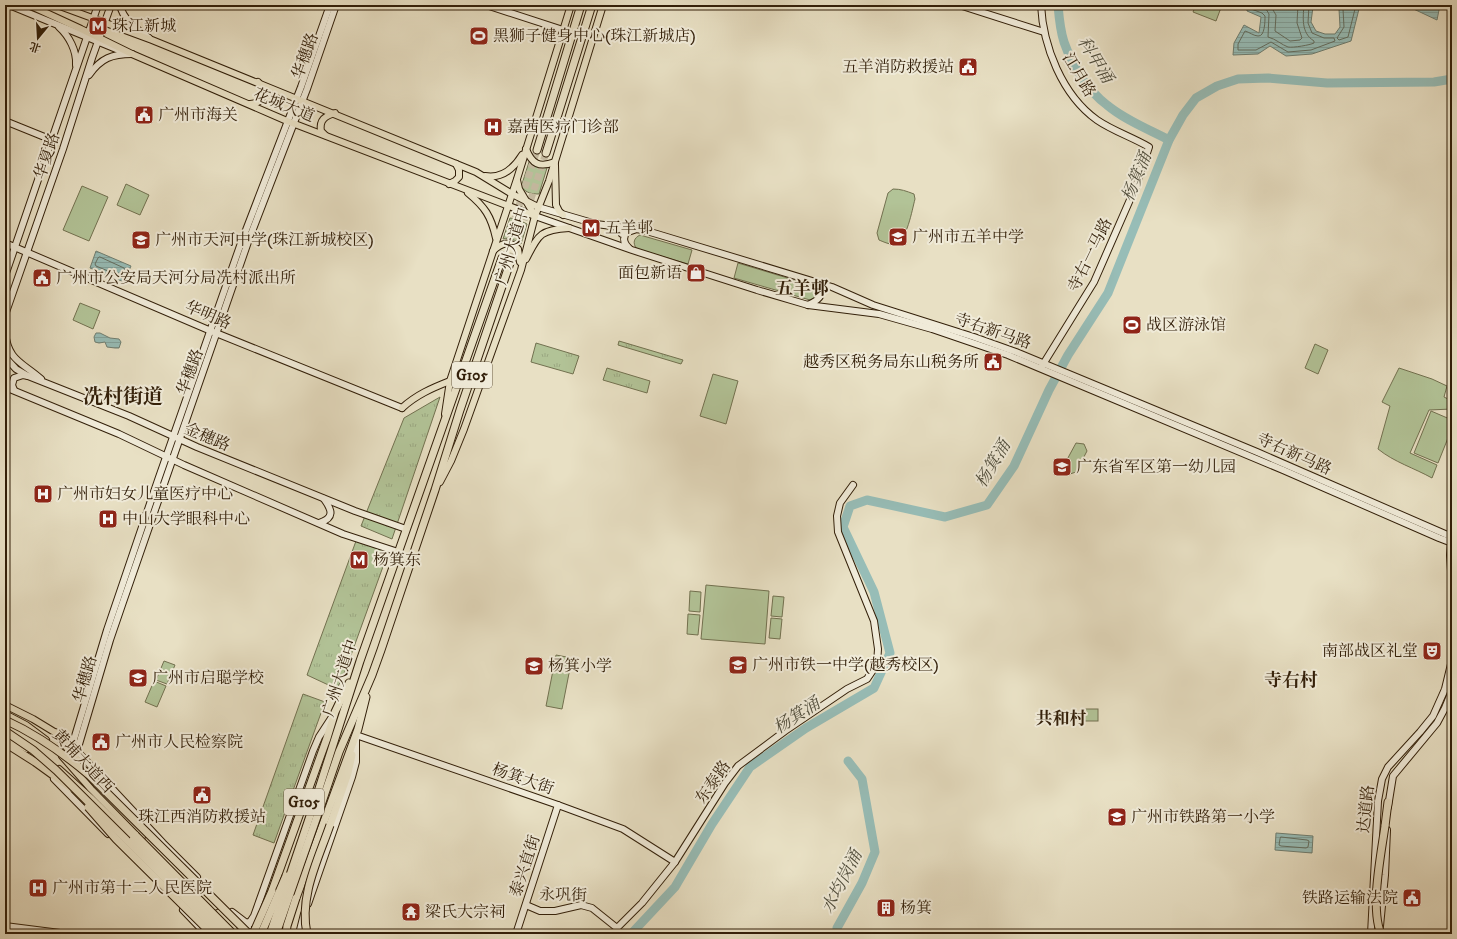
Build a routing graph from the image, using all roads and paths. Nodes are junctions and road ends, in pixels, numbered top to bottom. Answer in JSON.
{"nodes":[{"id":1,"x":9,"y":5,"type":"edge"},
{"id":2,"x":29,"y":5,"type":"edge"},
{"id":3,"x":60,"y":5,"type":"edge"},
{"id":4,"x":98,"y":5,"type":"edge"},
{"id":5,"x":111,"y":5,"type":"edge"},
{"id":6,"x":120,"y":5,"type":"edge"},
{"id":7,"x":330,"y":5,"type":"edge"},
{"id":8,"x":336,"y":5,"type":"edge"},
{"id":9,"x":486,"y":5,"type":"edge"},
{"id":10,"x":571,"y":5,"type":"edge"},
{"id":11,"x":582,"y":5,"type":"edge"},
{"id":12,"x":592,"y":5,"type":"edge"},
{"id":13,"x":603,"y":5,"type":"edge"},
{"id":14,"x":959,"y":5,"type":"edge"},
{"id":15,"x":1041,"y":5,"type":"edge"},
{"id":16,"x":94,"y":18,"type":"junction"},
{"id":17,"x":104,"y":22,"type":"junction"},
{"id":18,"x":54,"y":24,"type":"junction"},
{"id":19,"x":563,"y":30,"type":"junction"},
{"id":20,"x":1044,"y":32,"type":"junction"},
{"id":21,"x":88,"y":35,"type":"junction"},
{"id":22,"x":99,"y":40,"type":"junction"},
{"id":23,"x":152,"y":40,"type":"junction"},
{"id":24,"x":132,"y":54,"type":"junction"},
{"id":25,"x":75,"y":73,"type":"junction"},
{"id":26,"x":86,"y":78,"type":"junction"},
{"id":27,"x":258,"y":82,"type":"junction"},
{"id":28,"x":300,"y":99,"type":"junction"},
{"id":29,"x":248,"y":104,"type":"junction"},
{"id":30,"x":335,"y":114,"type":"junction"},
{"id":31,"x":5,"y":121,"type":"edge"},
{"id":32,"x":290,"y":122,"type":"junction"},
{"id":33,"x":326,"y":136,"type":"junction"},
{"id":34,"x":52,"y":140,"type":"junction"},
{"id":35,"x":1149,"y":147,"type":"joint"},
{"id":36,"x":526,"y":149,"type":"junction"},
{"id":37,"x":537,"y":150,"type":"tunnel mouth"},
{"id":38,"x":546,"y":153,"type":"tunnel mouth"},
{"id":39,"x":555,"y":162,"type":"junction"},
{"id":40,"x":456,"y":164,"type":"junction"},
{"id":41,"x":476,"y":172,"type":"junction"},
{"id":42,"x":517,"y":178,"type":"junction"},
{"id":43,"x":449,"y":184,"type":"junction"},
{"id":44,"x":466,"y":190,"type":"junction"},
{"id":45,"x":512,"y":194,"type":"junction"},
{"id":46,"x":538,"y":207,"type":"junction"},
{"id":47,"x":563,"y":215,"type":"junction"},
{"id":48,"x":535,"y":216,"type":"junction"},
{"id":49,"x":532,"y":227,"type":"junction"},
{"id":50,"x":569,"y":228,"type":"junction"},
{"id":51,"x":644,"y":230,"type":"junction"},
{"id":52,"x":496,"y":238,"type":"junction"},
{"id":53,"x":5,"y":243,"type":"edge"},
{"id":54,"x":14,"y":247,"type":"junction"},
{"id":55,"x":632,"y":250,"type":"junction"},
{"id":56,"x":27,"y":252,"type":"junction"},
{"id":57,"x":492,"y":252,"type":"junction"},
{"id":58,"x":502,"y":258,"type":"tunnel mouth"},
{"id":59,"x":511,"y":260,"type":"tunnel mouth"},
{"id":60,"x":521,"y":270,"type":"junction"},
{"id":61,"x":5,"y":276,"type":"edge"},
{"id":62,"x":812,"y":281,"type":"junction"},
{"id":63,"x":808,"y":305,"type":"junction"},
{"id":64,"x":5,"y":314,"type":"edge"},
{"id":65,"x":5,"y":326,"type":"edge"},
{"id":66,"x":5,"y":332,"type":"edge"},
{"id":67,"x":214,"y":332,"type":"junction"},
{"id":68,"x":5,"y":357,"type":"edge"},
{"id":69,"x":5,"y":361,"type":"edge"},
{"id":70,"x":1044,"y":366,"type":"junction"},
{"id":71,"x":5,"y":368,"type":"edge"},
{"id":72,"x":28,"y":376,"type":"junction"},
{"id":73,"x":450,"y":381,"type":"junction"},
{"id":74,"x":45,"y":383,"type":"junction"},
{"id":75,"x":5,"y":387,"type":"edge"},
{"id":76,"x":14,"y":390,"type":"junction"},
{"id":77,"x":402,"y":408,"type":"joint"},
{"id":78,"x":441,"y":432,"type":"junction"},
{"id":79,"x":177,"y":438,"type":"junction"},
{"id":80,"x":169,"y":458,"type":"junction"},
{"id":81,"x":853,"y":485,"type":"dead end"},
{"id":82,"x":435,"y":490,"type":"junction"},
{"id":83,"x":324,"y":498,"type":"junction"},
{"id":84,"x":319,"y":523,"type":"junction"},
{"id":85,"x":406,"y":529,"type":"junction"},
{"id":86,"x":1452,"y":540,"type":"edge"},
{"id":87,"x":398,"y":552,"type":"junction"},
{"id":88,"x":1452,"y":587,"type":"edge"},
{"id":89,"x":1452,"y":660,"type":"edge"},
{"id":90,"x":360,"y":661,"type":"junction"},
{"id":91,"x":372,"y":675,"type":"junction"},
{"id":92,"x":1452,"y":691,"type":"edge"},
{"id":93,"x":5,"y":705,"type":"edge"},
{"id":94,"x":335,"y":712,"type":"junction"},
{"id":95,"x":5,"y":714,"type":"edge"},
{"id":96,"x":5,"y":720,"type":"edge"},
{"id":97,"x":5,"y":731,"type":"edge"},
{"id":98,"x":56,"y":733,"type":"junction"},
{"id":99,"x":356,"y":735,"type":"junction"},
{"id":100,"x":5,"y":739,"type":"edge"},
{"id":101,"x":5,"y":743,"type":"edge"},
{"id":102,"x":75,"y":748,"type":"junction"},
{"id":103,"x":47,"y":770,"type":"junction"},
{"id":104,"x":77,"y":792,"type":"junction"},
{"id":105,"x":1388,"y":802,"type":"junction"},
{"id":106,"x":317,"y":805,"type":"junction"},
{"id":107,"x":558,"y":805,"type":"junction"},
{"id":108,"x":135,"y":837,"type":"junction"},
{"id":109,"x":301,"y":841,"type":"junction"},
{"id":110,"x":675,"y":862,"type":"junction"},
{"id":111,"x":181,"y":871,"type":"junction"},
{"id":112,"x":166,"y":884,"type":"junction"},
{"id":113,"x":526,"y":905,"type":"junction"},
{"id":114,"x":264,"y":909,"type":"junction"},
{"id":115,"x":289,"y":920,"type":"junction"},
{"id":116,"x":5,"y":926,"type":"edge"},
{"id":117,"x":617,"y":928,"type":"joint"},
{"id":118,"x":247,"y":930,"type":"edge"},
{"id":119,"x":68,"y":934,"type":"edge"},
{"id":120,"x":206,"y":934,"type":"edge"},
{"id":121,"x":212,"y":934,"type":"edge"},
{"id":122,"x":215,"y":934,"type":"edge"},
{"id":123,"x":221,"y":934,"type":"edge"},
{"id":124,"x":227,"y":934,"type":"edge"},
{"id":125,"x":234,"y":934,"type":"edge"},
{"id":126,"x":253,"y":934,"type":"edge"},
{"id":127,"x":262,"y":934,"type":"edge"},
{"id":128,"x":270,"y":934,"type":"edge"},
{"id":129,"x":276,"y":934,"type":"edge"},
{"id":130,"x":286,"y":934,"type":"edge"},
{"id":131,"x":299,"y":934,"type":"edge"},
{"id":132,"x":307,"y":934,"type":"edge"},
{"id":133,"x":516,"y":934,"type":"edge"},
{"id":134,"x":1371,"y":934,"type":"edge"},
{"id":135,"x":1381,"y":934,"type":"edge"}],
"edges":[{"from":1,"to":18,"type":"street"},
{"from":2,"to":21,"type":"main road","name":"花城大道"},
{"from":3,"to":16,"type":"main road","name":"花城大道"},
{"from":4,"to":16,"type":"street","name":"华夏路"},
{"from":5,"to":17,"type":"street","name":"华夏路"},
{"from":6,"to":23,"type":"street"},
{"from":7,"to":28,"type":"street","name":"华穗路"},
{"from":8,"to":28,"type":"street","name":"华穗路"},
{"from":9,"to":19,"type":"street"},
{"from":10,"to":19,"type":"main road","name":"广州大道中"},
{"from":11,"to":37,"type":"highway"},
{"from":12,"to":38,"type":"highway"},
{"from":13,"to":39,"type":"main road","name":"广州大道中"},
{"from":14,"to":20,"type":"street"},
{"from":15,"to":20,"type":"street","name":"江月路"},
{"from":16,"to":17,"type":"main road","name":"花城大道"},
{"from":16,"to":21,"type":"street","name":"华夏路"},
{"from":17,"to":22,"type":"street","name":"华夏路"},
{"from":17,"to":23,"type":"main road","name":"花城大道"},
{"from":18,"to":21,"type":"street"},
{"from":18,"to":25,"type":"street"},
{"from":19,"to":36,"type":"main road","name":"广州大道中"},
{"from":20,"to":35,"type":"street","name":"江月路"},
{"from":21,"to":22,"type":"main road","name":"花城大道"},
{"from":21,"to":25,"type":"street","name":"华夏路"},
{"from":22,"to":24,"type":"main road","name":"花城大道"},
{"from":22,"to":26,"type":"street","name":"华夏路"},
{"from":23,"to":27,"type":"main road","name":"花城大道"},
{"from":24,"to":26,"type":"street"},
{"from":24,"to":29,"type":"main road","name":"花城大道"},
{"from":25,"to":26,"type":"street"},
{"from":25,"to":34,"type":"street","name":"华夏路"},
{"from":26,"to":56,"type":"street","name":"华夏路"},
{"from":27,"to":28,"type":"main road","name":"花城大道"},
{"from":27,"to":29,"type":"main road"},
{"from":28,"to":30,"type":"main road","name":"花城大道"},
{"from":28,"to":32,"type":"street","name":"华穗路"},
{"from":29,"to":32,"type":"main road","name":"花城大道"},
{"from":30,"to":33,"type":"main road"},
{"from":30,"to":40,"type":"main road","name":"花城大道"},
{"from":31,"to":34,"type":"street"},
{"from":32,"to":33,"type":"main road","name":"花城大道"},
{"from":32,"to":67,"type":"street","name":"华穗路"},
{"from":33,"to":43,"type":"main road","name":"花城大道"},
{"from":34,"to":54,"type":"street","name":"华夏路"},
{"from":35,"to":70,"type":"street","name":"寺右一马路"},
{"from":36,"to":39,"type":"main road"},
{"from":36,"to":41,"type":"main road"},
{"from":36,"to":42,"type":"main road","name":"广州大道中"},
{"from":39,"to":46,"type":"main road","name":"广州大道中"},
{"from":39,"to":47,"type":"main road"},
{"from":40,"to":41,"type":"main road","name":"花城大道"},
{"from":40,"to":43,"type":"main road"},
{"from":41,"to":45,"type":"main road","name":"花城大道"},
{"from":42,"to":45,"type":"main road","name":"广州大道中"},
{"from":42,"to":48,"type":"main road"},
{"from":43,"to":44,"type":"main road","name":"花城大道"},
{"from":44,"to":48,"type":"main road","name":"花城大道"},
{"from":44,"to":52,"type":"main road"},
{"from":45,"to":46,"type":"main road","name":"寺右新马路"},
{"from":45,"to":49,"type":"main road"},
{"from":45,"to":52,"type":"main road","name":"广州大道中"},
{"from":46,"to":47,"type":"street","name":"寺右新马路"},
{"from":46,"to":48,"type":"main road","name":"广州大道中"},
{"from":47,"to":51,"type":"street","name":"寺右新马路"},
{"from":48,"to":49,"type":"main road","name":"广州大道中"},
{"from":48,"to":50,"type":"street","name":"寺右新马路"},
{"from":49,"to":60,"type":"main road","name":"广州大道中"},
{"from":50,"to":55,"type":"street","name":"寺右新马路"},
{"from":50,"to":60,"type":"main road"},
{"from":51,"to":55,"type":"street"},
{"from":51,"to":62,"type":"street","name":"寺右新马路"},
{"from":52,"to":57,"type":"main road","name":"广州大道中"},
{"from":53,"to":54,"type":"street","name":"华明路"},
{"from":54,"to":56,"type":"street","name":"华明路"},
{"from":54,"to":61,"type":"street","name":"华夏路"},
{"from":55,"to":63,"type":"street","name":"寺右新马路"},
{"from":56,"to":64,"type":"street","name":"华夏路"},
{"from":56,"to":67,"type":"street","name":"华明路"},
{"from":57,"to":60,"type":"main road"},
{"from":57,"to":73,"type":"main road","name":"广州大道中"},
{"from":58,"to":78,"type":"highway","name":"广州大道中","number":"G105"},
{"from":59,"to":82,"type":"highway","name":"广州大道中","number":"G105"},
{"from":60,"to":82,"type":"main road","name":"广州大道中"},
{"from":62,"to":63,"type":"street"},
{"from":62,"to":70,"type":"street","name":"寺右新马路"},
{"from":63,"to":70,"type":"street","name":"寺右新马路"},
{"from":64,"to":65,"type":"street","name":"华夏路"},
{"from":66,"to":74,"type":"street"},
{"from":67,"to":77,"type":"street","name":"华明路"},
{"from":67,"to":79,"type":"street","name":"华穗路"},
{"from":68,"to":72,"type":"street","name":"金穗路"},
{"from":69,"to":71,"type":"street"},
{"from":70,"to":86,"type":"street","name":"寺右新马路"},
{"from":72,"to":74,"type":"street","name":"金穗路"},
{"from":72,"to":76,"type":"street"},
{"from":73,"to":77,"type":"main road"},
{"from":73,"to":78,"type":"main road","name":"广州大道中"},
{"from":74,"to":79,"type":"street","name":"金穗路"},
{"from":75,"to":76,"type":"street"},
{"from":76,"to":80,"type":"street"},
{"from":78,"to":85,"type":"highway","name":"广州大道中","number":"G105"},
{"from":79,"to":80,"type":"street","name":"华穗路"},
{"from":79,"to":83,"type":"street","name":"金穗路"},
{"from":80,"to":84,"type":"street"},
{"from":80,"to":102,"type":"street","name":"华穗路"},
{"from":81,"to":110,"type":"street","name":"东泰路"},
{"from":82,"to":91,"type":"highway","name":"广州大道中","number":"G105"},
{"from":83,"to":84,"type":"street"},
{"from":83,"to":85,"type":"street","name":"金穗路"},
{"from":84,"to":87,"type":"street"},
{"from":85,"to":87,"type":"highway","name":"广州大道中","number":"G105"},
{"from":86,"to":88,"type":"street"},
{"from":87,"to":90,"type":"highway","name":"广州大道中","number":"G105"},
{"from":89,"to":134,"type":"street","name":"达道路"},
{"from":90,"to":94,"type":"highway","number":"G105"},
{"from":90,"to":106,"type":"highway","name":"广州大道中","number":"G105"},
{"from":91,"to":99,"type":"highway"},
{"from":91,"to":106,"type":"highway","name":"广州大道中","number":"G105"},
{"from":92,"to":105,"type":"street","name":"达道路"},
{"from":93,"to":98,"type":"main road"},
{"from":94,"to":114,"type":"highway","number":"G105","bridge":true},
{"from":94,"to":118,"type":"street"},
{"from":95,"to":108,"type":"main road","name":"黄埔大道西"},
{"from":96,"to":118,"type":"highway","bridge":true},
{"from":97,"to":104,"type":"highway","bridge":true},
{"from":98,"to":102,"type":"street"},
{"from":98,"to":111,"type":"highway"},
{"from":99,"to":107,"type":"street","name":"杨箕大街"},
{"from":99,"to":115,"type":"highway","bridge":true},
{"from":99,"to":131,"type":"street"},
{"from":99,"to":132,"type":"highway","bridge":true},
{"from":100,"to":108,"type":"main road","name":"黄埔大道西"},
{"from":101,"to":103,"type":"highway"},
{"from":102,"to":118,"type":"street"},
{"from":103,"to":112,"type":"highway"},
{"from":103,"to":120,"type":"street"},
{"from":104,"to":121,"type":"highway","bridge":true},
{"from":104,"to":123,"type":"highway","bridge":true},
{"from":105,"to":135,"type":"street","name":"达道路"},
{"from":105,"to":135,"type":"highway","bridge":true},
{"from":106,"to":109,"type":"highway","name":"广州大道中","number":"G105","bridge":true},
{"from":106,"to":129,"type":"highway","name":"广州大道中","number":"G105","bridge":true},
{"from":107,"to":110,"type":"street","name":"杨箕大街"},
{"from":107,"to":113,"type":"street","name":"泰兴直街"},
{"from":108,"to":124,"type":"main road","bridge":true},
{"from":108,"to":125,"type":"main road","bridge":true},
{"from":109,"to":127,"type":"highway","bridge":true},
{"from":109,"to":128,"type":"highway","name":"广州大道中","number":"G105","bridge":true},
{"from":110,"to":117,"type":"street","name":"东泰路"},
{"from":111,"to":112,"type":"highway"},
{"from":111,"to":118,"type":"highway"},
{"from":112,"to":122,"type":"highway","bridge":true},
{"from":113,"to":117,"type":"street","name":"永巩街"},
{"from":113,"to":133,"type":"street","name":"泰兴直街"},
{"from":114,"to":115,"type":"highway","bridge":true},
{"from":114,"to":126,"type":"highway","bridge":true},
{"from":115,"to":130,"type":"highway","bridge":true},
{"from":116,"to":119,"type":"street"},
{"from":118,"to":125,"type":"street"},
{"from":118,"to":130,"type":"street"}]}
